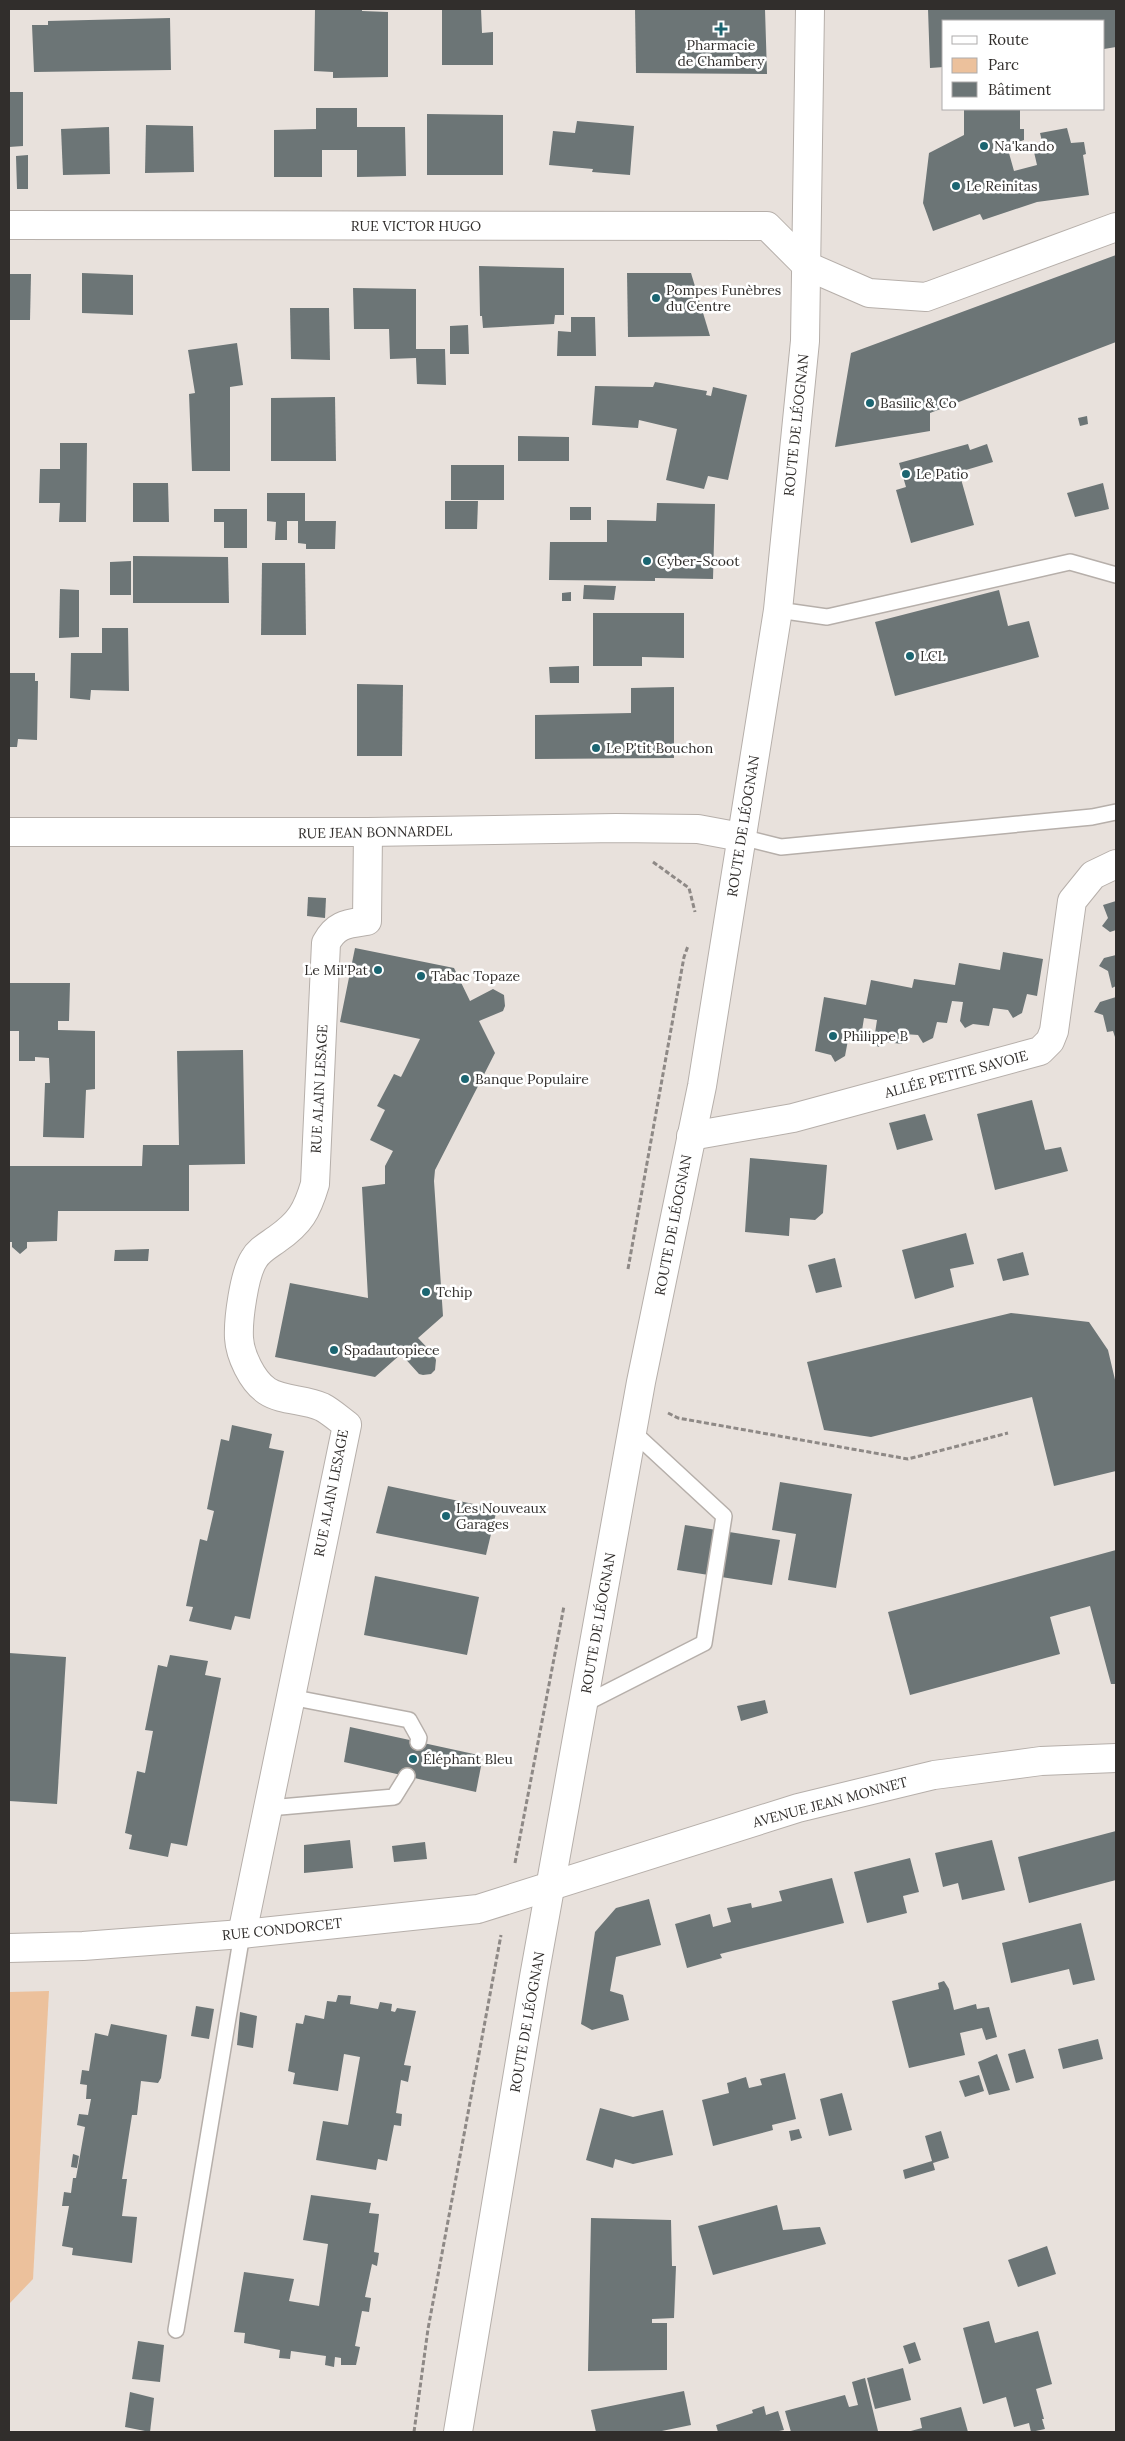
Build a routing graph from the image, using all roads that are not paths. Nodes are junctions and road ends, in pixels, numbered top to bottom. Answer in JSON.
{"nodes":[{"id":1,"x":810,"y":9,"type":"edge"},
{"id":2,"x":9,"y":224,"type":"edge"},
{"id":3,"x":1116,"y":227,"type":"edge"},
{"id":4,"x":807,"y":266,"type":"junction"},
{"id":5,"x":1116,"y":575,"type":"edge"},
{"id":6,"x":778,"y":610,"type":"junction"},
{"id":7,"x":1116,"y":812,"type":"edge"},
{"id":8,"x":9,"y":832,"type":"edge"},
{"id":9,"x":368,"y":832,"type":"junction"},
{"id":10,"x":741,"y":837,"type":"junction"},
{"id":11,"x":1116,"y":864,"type":"edge"},
{"id":12,"x":691,"y":1136,"type":"junction"},
{"id":13,"x":632,"y":1431,"type":"junction"},
{"id":14,"x":290,"y":1697,"type":"junction"},
{"id":15,"x":584,"y":1704,"type":"junction"},
{"id":16,"x":418,"y":1742,"type":"dead end"},
{"id":17,"x":1116,"y":1758,"type":"edge"},
{"id":18,"x":407,"y":1776,"type":"dead end"},
{"id":19,"x":269,"y":1808,"type":"junction"},
{"id":20,"x":551,"y":1887,"type":"junction"},
{"id":21,"x":242,"y":1934,"type":"junction"},
{"id":22,"x":9,"y":1948,"type":"edge"},
{"id":23,"x":176,"y":2330,"type":"dead end"},
{"id":24,"x":458,"y":2432,"type":"edge"}],
"edges":[{"from":1,"to":4,"type":"street","name":"ROUTE DE LÉOGNAN"},
{"from":2,"to":4,"type":"street","name":"RUE VICTOR HUGO"},
{"from":3,"to":4,"type":"street"},
{"from":4,"to":6,"type":"street","name":"ROUTE DE LÉOGNAN"},
{"from":5,"to":6,"type":"lane"},
{"from":6,"to":10,"type":"street","name":"ROUTE DE LÉOGNAN"},
{"from":7,"to":10,"type":"lane"},
{"from":8,"to":9,"type":"street","name":"RUE JEAN BONNARDEL"},
{"from":9,"to":10,"type":"street","name":"RUE JEAN BONNARDEL"},
{"from":9,"to":14,"type":"street","name":"RUE ALAIN LESAGE"},
{"from":10,"to":12,"type":"street","name":"ROUTE DE LÉOGNAN"},
{"from":11,"to":12,"type":"street","name":"ALLÉE PETITE SAVOIE"},
{"from":12,"to":13,"type":"street","name":"ROUTE DE LÉOGNAN"},
{"from":13,"to":15,"type":"street","name":"ROUTE DE LÉOGNAN"},
{"from":13,"to":15,"type":"lane"},
{"from":14,"to":16,"type":"lane"},
{"from":14,"to":19,"type":"street","name":"RUE ALAIN LESAGE"},
{"from":15,"to":20,"type":"street","name":"ROUTE DE LÉOGNAN"},
{"from":17,"to":20,"type":"street","name":"AVENUE JEAN MONNET"},
{"from":18,"to":19,"type":"lane"},
{"from":19,"to":21,"type":"street","name":"RUE ALAIN LESAGE"},
{"from":20,"to":21,"type":"street","name":"RUE CONDORCET"},
{"from":20,"to":24,"type":"street","name":"ROUTE DE LÉOGNAN"},
{"from":21,"to":22,"type":"street","name":"RUE CONDORCET"},
{"from":21,"to":23,"type":"lane"}]}
